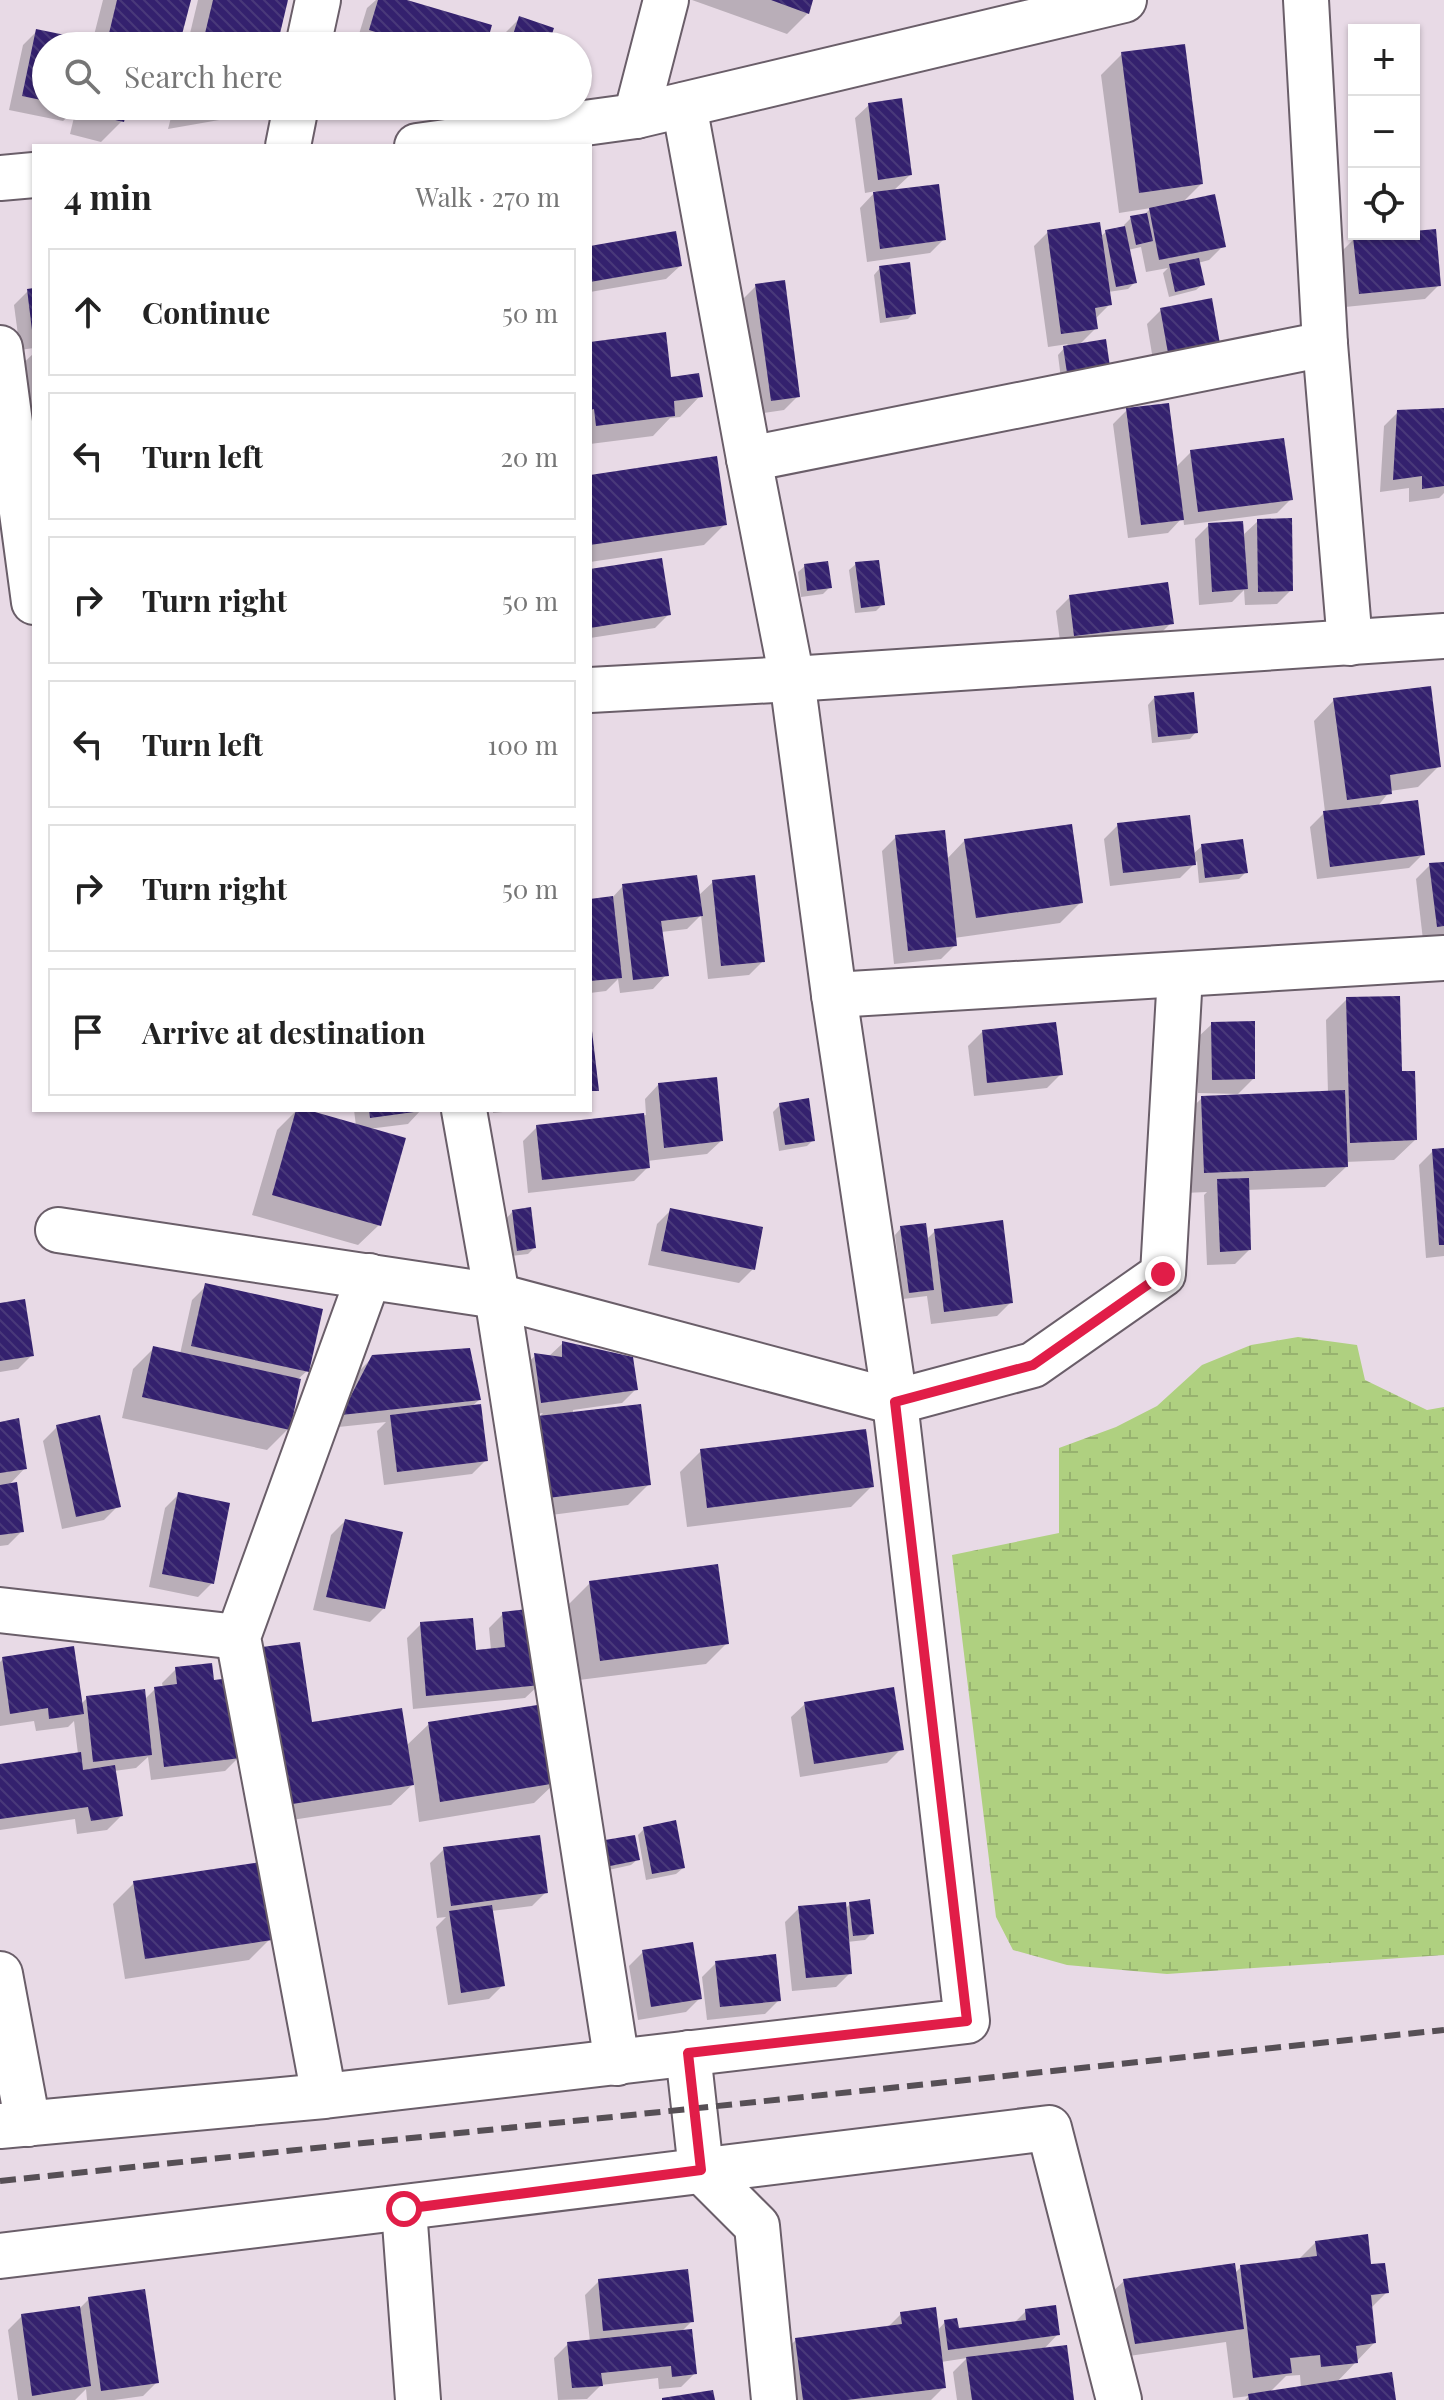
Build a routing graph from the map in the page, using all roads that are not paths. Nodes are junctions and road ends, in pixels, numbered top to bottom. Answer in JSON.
{"nodes":[{"id":1,"x":318,"y":0,"type":"edge"},
{"id":2,"x":666,"y":0,"type":"edge"},
{"id":3,"x":1124,"y":0,"type":"edge"},
{"id":4,"x":1306,"y":0,"type":"edge"},
{"id":5,"x":311,"y":32,"type":"edge"},
{"id":6,"x":684,"y":105,"type":"junction"},
{"id":7,"x":636,"y":116,"type":"junction"},
{"id":8,"x":293,"y":120,"type":"edge"},
{"id":9,"x":288,"y":144,"type":"edge"},
{"id":10,"x":432,"y":144,"type":"edge"},
{"id":11,"x":32,"y":175,"type":"edge"},
{"id":12,"x":0,"y":178,"type":"edge"},
{"id":13,"x":1325,"y":344,"type":"junction"},
{"id":14,"x":0,"y":348,"type":"edge"},
{"id":15,"x":749,"y":459,"type":"junction"},
{"id":16,"x":32,"y":587,"type":"edge"},
{"id":17,"x":1444,"y":636,"type":"edge"},
{"id":18,"x":1350,"y":643,"type":"junction"},
{"id":19,"x":792,"y":679,"type":"junction"},
{"id":20,"x":592,"y":690,"type":"edge"},
{"id":21,"x":1444,"y":958,"type":"edge"},
{"id":22,"x":1180,"y":975,"type":"junction"},
{"id":23,"x":834,"y":995,"type":"junction"},
{"id":24,"x":464,"y":1112,"type":"edge"},
{"id":25,"x":58,"y":1230,"type":"dead end"},
{"id":26,"x":369,"y":1276,"type":"junction"},
{"id":27,"x":497,"y":1296,"type":"junction"},
{"id":28,"x":895,"y":1402,"type":"junction"},
{"id":29,"x":0,"y":1610,"type":"edge"},
{"id":30,"x":238,"y":1637,"type":"junction"},
{"id":31,"x":0,"y":1974,"type":"edge"},
{"id":32,"x":688,"y":2053,"type":"junction"},
{"id":33,"x":617,"y":2063,"type":"junction"},
{"id":34,"x":324,"y":2096,"type":"junction"},
{"id":35,"x":14,"y":2125,"type":"edge"},
{"id":36,"x":701,"y":2170,"type":"junction"},
{"id":37,"x":404,"y":2209,"type":"junction"},
{"id":38,"x":0,"y":2256,"type":"edge"},
{"id":39,"x":418,"y":2400,"type":"edge"},
{"id":40,"x":774,"y":2400,"type":"edge"},
{"id":41,"x":1119,"y":2400,"type":"edge"}],
"edges":[{"from":1,"to":5,"type":"street"},
{"from":2,"to":7,"type":"street"},
{"from":3,"to":6,"type":"street"},
{"from":4,"to":13,"type":"street"},
{"from":6,"to":7,"type":"street"},
{"from":6,"to":15,"type":"street"},
{"from":7,"to":10,"type":"street"},
{"from":8,"to":9,"type":"street"},
{"from":11,"to":12,"type":"street"},
{"from":13,"to":15,"type":"street"},
{"from":13,"to":18,"type":"street"},
{"from":14,"to":16,"type":"street"},
{"from":15,"to":19,"type":"street"},
{"from":17,"to":18,"type":"street"},
{"from":18,"to":19,"type":"street"},
{"from":19,"to":20,"type":"street"},
{"from":19,"to":23,"type":"street"},
{"from":21,"to":22,"type":"street"},
{"from":22,"to":23,"type":"street"},
{"from":22,"to":28,"type":"street"},
{"from":23,"to":28,"type":"street"},
{"from":24,"to":27,"type":"street"},
{"from":25,"to":26,"type":"street"},
{"from":26,"to":27,"type":"street"},
{"from":26,"to":30,"type":"street"},
{"from":27,"to":28,"type":"street"},
{"from":27,"to":33,"type":"street"},
{"from":28,"to":32,"type":"street"},
{"from":29,"to":30,"type":"street"},
{"from":30,"to":34,"type":"street"},
{"from":31,"to":35,"type":"street"},
{"from":32,"to":33,"type":"street"},
{"from":32,"to":36,"type":"street"},
{"from":33,"to":34,"type":"street"},
{"from":34,"to":35,"type":"street"},
{"from":36,"to":37,"type":"street"},
{"from":36,"to":40,"type":"street"},
{"from":36,"to":41,"type":"street"},
{"from":37,"to":38,"type":"street"},
{"from":37,"to":39,"type":"street"}]}
